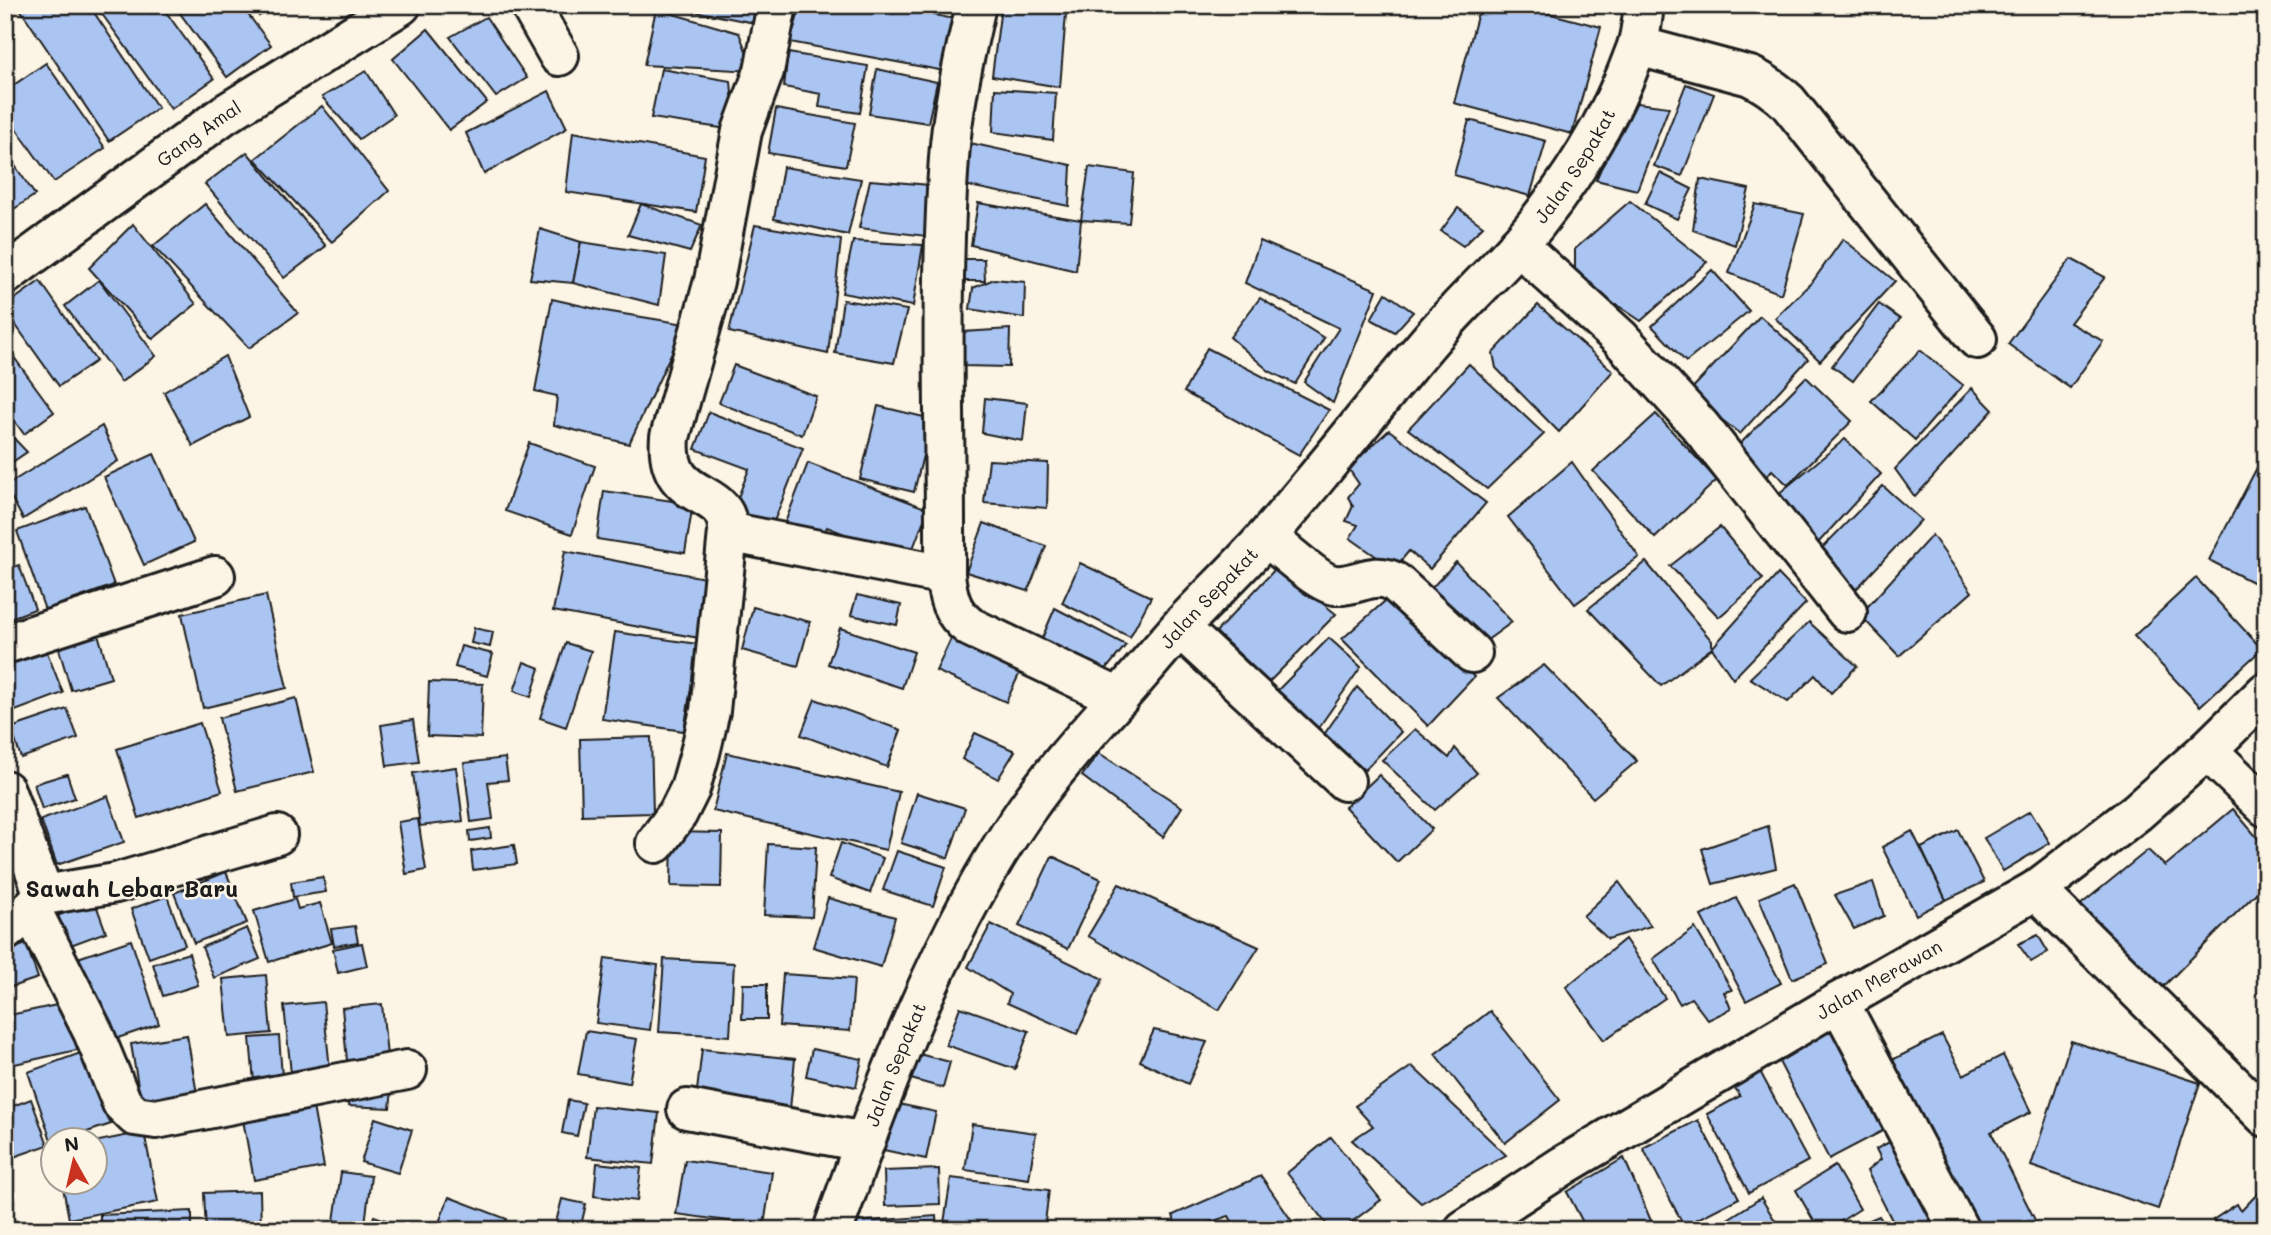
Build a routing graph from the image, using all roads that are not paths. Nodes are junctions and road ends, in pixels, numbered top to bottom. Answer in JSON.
{"nodes":[{"id":1,"x":401,"y":5,"type":"edge"},
{"id":2,"x":530,"y":5,"type":"edge"},
{"id":3,"x":777,"y":5,"type":"edge"},
{"id":4,"x":976,"y":5,"type":"edge"},
{"id":5,"x":1644,"y":5,"type":"edge"},
{"id":6,"x":1638,"y":46,"type":"junction"},
{"id":7,"x":559,"y":56,"type":"dead end"},
{"id":8,"x":1518,"y":246,"type":"junction"},
{"id":9,"x":5,"y":275,"type":"edge"},
{"id":10,"x":1977,"y":339,"type":"dead end"},
{"id":11,"x":728,"y":532,"type":"junction"},
{"id":12,"x":1267,"y":537,"type":"junction"},
{"id":13,"x":945,"y":575,"type":"junction"},
{"id":14,"x":215,"y":576,"type":"dead end"},
{"id":15,"x":1847,"y":612,"type":"dead end"},
{"id":16,"x":1180,"y":628,"type":"junction"},
{"id":17,"x":5,"y":644,"type":"edge"},
{"id":18,"x":1472,"y":653,"type":"dead end"},
{"id":19,"x":2266,"y":692,"type":"edge"},
{"id":20,"x":1119,"y":698,"type":"junction"},
{"id":21,"x":2207,"y":750,"type":"junction"},
{"id":22,"x":1345,"y":782,"type":"dead end"},
{"id":23,"x":5,"y":790,"type":"edge"},
{"id":24,"x":2266,"y":807,"type":"edge"},
{"id":25,"x":277,"y":835,"type":"dead end"},
{"id":26,"x":656,"y":843,"type":"dead end"},
{"id":27,"x":2036,"y":890,"type":"junction"},
{"id":28,"x":27,"y":912,"type":"edge"},
{"id":29,"x":1839,"y":1002,"type":"junction"},
{"id":30,"x":407,"y":1070,"type":"dead end"},
{"id":31,"x":687,"y":1109,"type":"dead end"},
{"id":32,"x":2266,"y":1117,"type":"edge"},
{"id":33,"x":864,"y":1142,"type":"junction"},
{"id":34,"x":833,"y":1230,"type":"edge"},
{"id":35,"x":1464,"y":1230,"type":"edge"},
{"id":36,"x":1959,"y":1230,"type":"edge"}],
"edges":[{"from":1,"to":9,"type":"street","name":"Gang Amal"},
{"from":2,"to":7,"type":"street"},
{"from":3,"to":11,"type":"street"},
{"from":4,"to":13,"type":"street"},
{"from":5,"to":6,"type":"street","name":"Jalan Sepakat"},
{"from":6,"to":8,"type":"street","name":"Jalan Sepakat"},
{"from":6,"to":10,"type":"street"},
{"from":8,"to":12,"type":"street","name":"Jalan Sepakat"},
{"from":8,"to":15,"type":"street"},
{"from":11,"to":13,"type":"street"},
{"from":11,"to":26,"type":"street"},
{"from":12,"to":16,"type":"street","name":"Jalan Sepakat"},
{"from":12,"to":18,"type":"street"},
{"from":13,"to":20,"type":"street"},
{"from":14,"to":17,"type":"street"},
{"from":16,"to":20,"type":"street","name":"Jalan Sepakat"},
{"from":16,"to":22,"type":"street"},
{"from":19,"to":21,"type":"street","name":"Jalan Merawan"},
{"from":20,"to":33,"type":"street","name":"Jalan Sepakat"},
{"from":21,"to":24,"type":"street"},
{"from":21,"to":27,"type":"street","name":"Jalan Merawan"},
{"from":23,"to":28,"type":"street"},
{"from":25,"to":28,"type":"street"},
{"from":27,"to":29,"type":"street","name":"Jalan Merawan"},
{"from":27,"to":32,"type":"street"},
{"from":28,"to":30,"type":"street"},
{"from":29,"to":35,"type":"street","name":"Jalan Merawan"},
{"from":29,"to":36,"type":"street"},
{"from":31,"to":33,"type":"street"},
{"from":33,"to":34,"type":"street","name":"Jalan Sepakat"}]}
